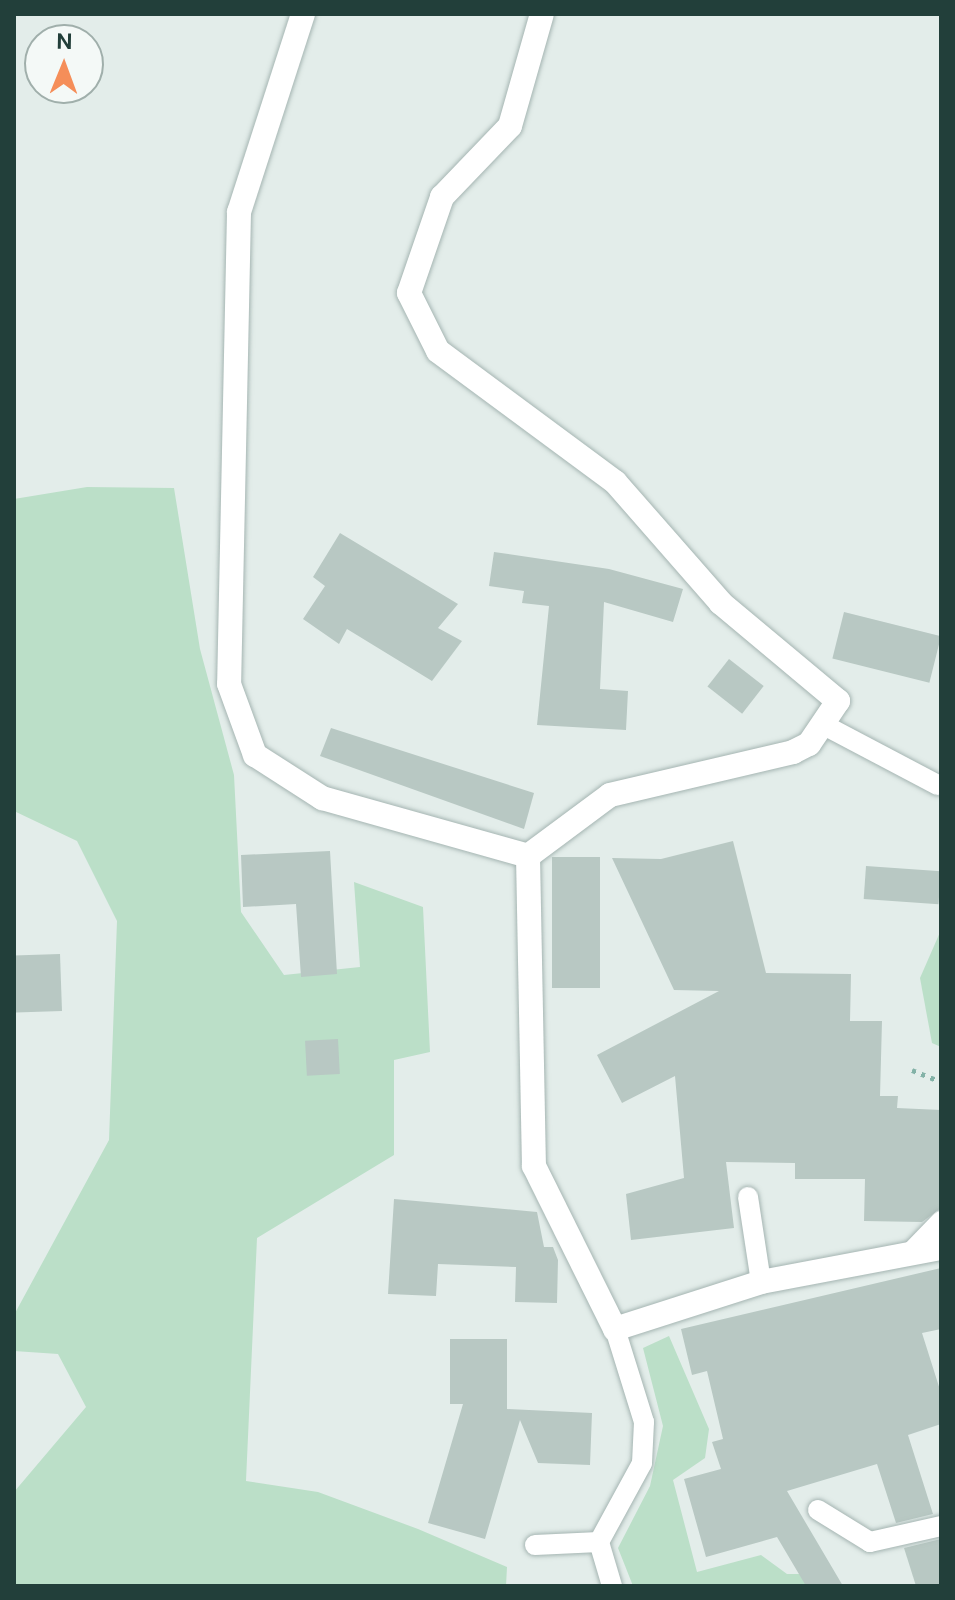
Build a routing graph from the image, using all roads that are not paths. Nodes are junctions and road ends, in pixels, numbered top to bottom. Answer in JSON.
{"nodes":[{"id":1,"x":303,"y":14,"type":"edge"},
{"id":2,"x":542,"y":14,"type":"edge"},
{"id":3,"x":824,"y":725,"type":"junction"},
{"id":4,"x":938,"y":785,"type":"dead end"},
{"id":5,"x":528,"y":856,"type":"junction"},
{"id":6,"x":748,"y":1197,"type":"dead end"},
{"id":7,"x":941,"y":1221,"type":"edge"},
{"id":8,"x":941,"y":1248,"type":"edge"},
{"id":9,"x":912,"y":1251,"type":"junction"},
{"id":10,"x":761,"y":1282,"type":"junction"},
{"id":11,"x":615,"y":1329,"type":"junction"},
{"id":12,"x":818,"y":1510,"type":"dead end"},
{"id":13,"x":941,"y":1526,"type":"edge"},
{"id":14,"x":599,"y":1542,"type":"junction"},
{"id":15,"x":535,"y":1545,"type":"dead end"},
{"id":16,"x":612,"y":1586,"type":"edge"}],
"edges":[{"from":1,"to":5,"type":"street"},
{"from":2,"to":3,"type":"street"},
{"from":3,"to":4,"type":"lane"},
{"from":3,"to":5,"type":"street"},
{"from":5,"to":11,"type":"street"},
{"from":6,"to":10,"type":"lane"},
{"from":7,"to":9,"type":"lane"},
{"from":8,"to":9,"type":"street"},
{"from":9,"to":10,"type":"street"},
{"from":10,"to":11,"type":"street"},
{"from":11,"to":14,"type":"lane"},
{"from":12,"to":13,"type":"lane"},
{"from":14,"to":15,"type":"lane"},
{"from":14,"to":16,"type":"lane"}]}
